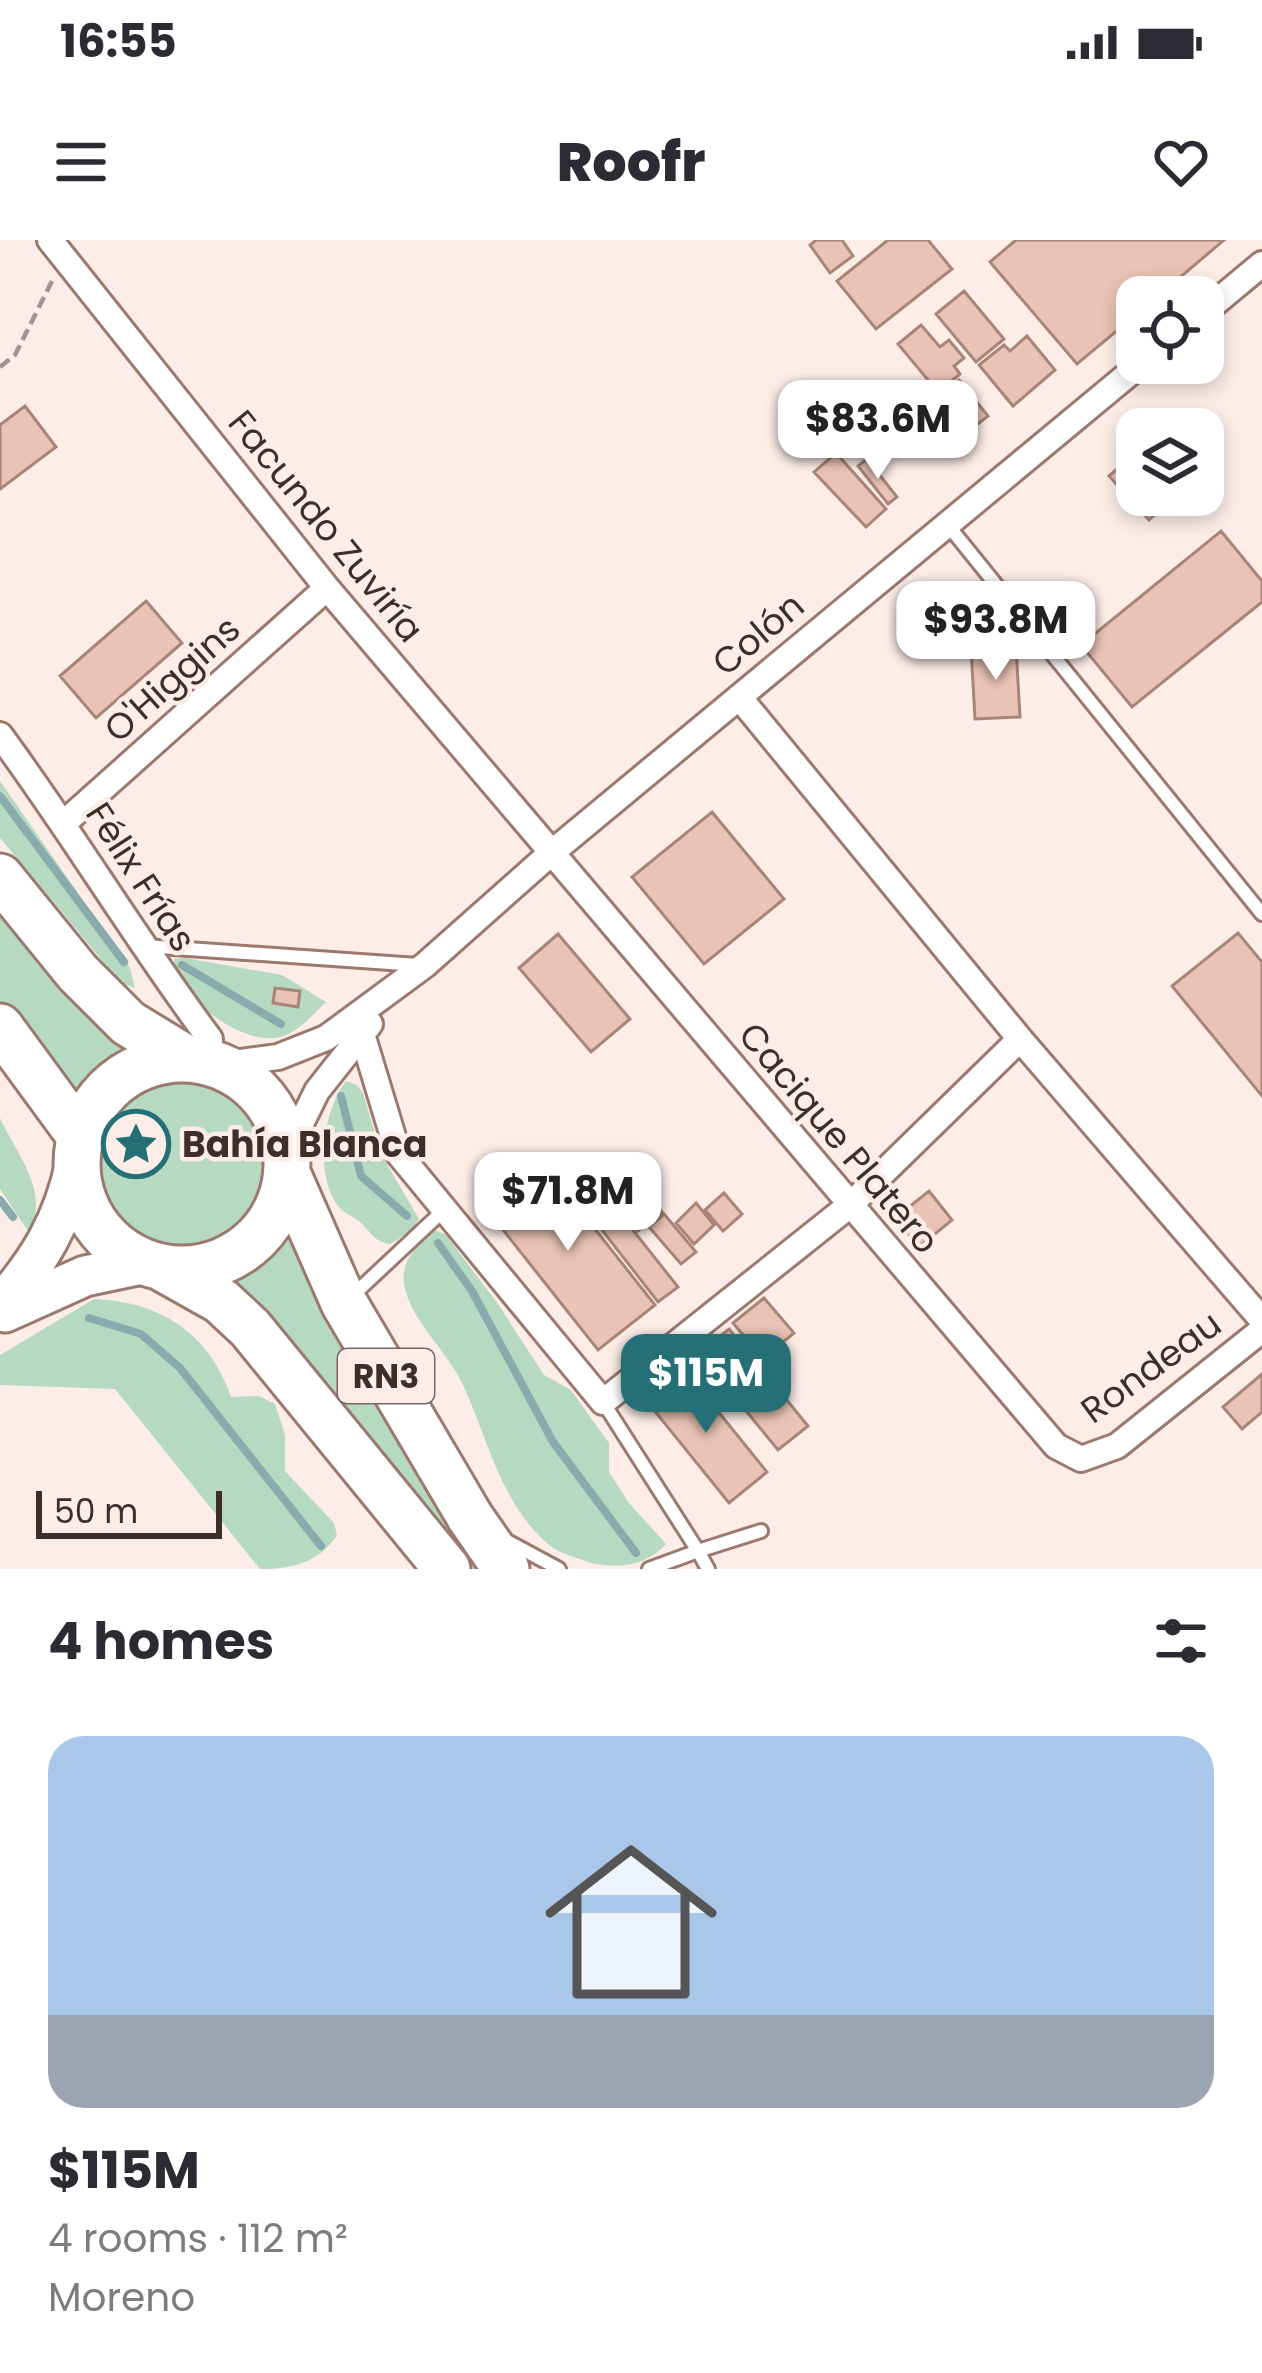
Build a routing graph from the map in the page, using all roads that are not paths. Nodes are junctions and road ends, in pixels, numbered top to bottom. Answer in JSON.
{"nodes":[{"id":1,"x":56,"y":248,"type":"edge"},
{"id":2,"x":1262,"y":264,"type":"edge"},
{"id":3,"x":1224,"y":296,"type":"edge"},
{"id":4,"x":1117,"y":384,"type":"edge"},
{"id":5,"x":947,"y":524,"type":"junction"},
{"id":6,"x":327,"y":588,"type":"junction"},
{"id":7,"x":739,"y":697,"type":"junction"},
{"id":8,"x":0,"y":735,"type":"edge"},
{"id":9,"x":64,"y":823,"type":"junction"},
{"id":10,"x":550,"y":854,"type":"junction"},
{"id":11,"x":0,"y":877,"type":"edge"},
{"id":12,"x":1262,"y":914,"type":"edge"},
{"id":13,"x":142,"y":946,"type":"junction"},
{"id":14,"x":425,"y":965,"type":"junction"},
{"id":15,"x":0,"y":1027,"type":"edge"},
{"id":16,"x":362,"y":1034,"type":"junction"},
{"id":17,"x":1020,"y":1040,"type":"junction"},
{"id":18,"x":204,"y":1062,"type":"junction"},
{"id":19,"x":78,"y":1149,"type":"junction"},
{"id":20,"x":287,"y":1162,"type":"junction"},
{"id":21,"x":850,"y":1205,"type":"junction"},
{"id":22,"x":446,"y":1209,"type":"junction"},
{"id":23,"x":154,"y":1265,"type":"junction"},
{"id":24,"x":344,"y":1303,"type":"junction"},
{"id":25,"x":0,"y":1310,"type":"edge"},
{"id":26,"x":1262,"y":1320,"type":"edge"},
{"id":27,"x":1262,"y":1330,"type":"edge"},
{"id":28,"x":603,"y":1402,"type":"junction"},
{"id":29,"x":1082,"y":1459,"type":"joint"},
{"id":30,"x":474,"y":1523,"type":"junction"},
{"id":31,"x":761,"y":1531,"type":"dead end"},
{"id":32,"x":698,"y":1551,"type":"junction"},
{"id":33,"x":447,"y":1569,"type":"edge"},
{"id":34,"x":506,"y":1569,"type":"edge"},
{"id":35,"x":559,"y":1569,"type":"edge"},
{"id":36,"x":649,"y":1569,"type":"edge"},
{"id":37,"x":709,"y":1569,"type":"edge"}],
"edges":[{"from":1,"to":6,"type":"street","name":"Facundo Zuviría"},
{"from":2,"to":3,"type":"street"},
{"from":4,"to":5,"type":"street","name":"Colón"},
{"from":5,"to":7,"type":"street","name":"Colón"},
{"from":5,"to":12,"type":"lane"},
{"from":6,"to":9,"type":"street","name":"O'Higgins"},
{"from":6,"to":10,"type":"street","name":"Facundo Zuviría"},
{"from":7,"to":10,"type":"street","name":"Colón"},
{"from":7,"to":17,"type":"street"},
{"from":8,"to":9,"type":"street","name":"Félix Frías"},
{"from":9,"to":13,"type":"street","name":"Félix Frías"},
{"from":10,"to":14,"type":"street","name":"Colón"},
{"from":10,"to":21,"type":"street","name":"Cacique Platero"},
{"from":11,"to":18,"type":"highway","number":"RN3"},
{"from":13,"to":14,"type":"lane"},
{"from":13,"to":18,"type":"street","name":"Félix Frías"},
{"from":14,"to":16,"type":"street","name":"Colón"},
{"from":14,"to":18,"type":"street","name":"Colón"},
{"from":15,"to":19,"type":"highway","number":"RN3"},
{"from":16,"to":20,"type":"street","name":"Colón"},
{"from":16,"to":22,"type":"street"},
{"from":17,"to":21,"type":"street"},
{"from":17,"to":26,"type":"street"},
{"from":18,"to":19,"type":"highway"},
{"from":18,"to":20,"type":"highway","number":"RN3"},
{"from":19,"to":23,"type":"highway","number":"RN3"},
{"from":19,"to":25,"type":"main road"},
{"from":20,"to":23,"type":"highway"},
{"from":20,"to":24,"type":"highway","number":"RN3"},
{"from":21,"to":28,"type":"street"},
{"from":21,"to":29,"type":"street","name":"Cacique Platero"},
{"from":22,"to":24,"type":"lane"},
{"from":22,"to":28,"type":"street"},
{"from":23,"to":25,"type":"main road"},
{"from":23,"to":33,"type":"highway","number":"RN3"},
{"from":24,"to":30,"type":"highway","number":"RN3"},
{"from":27,"to":29,"type":"street","name":"Rondeau"},
{"from":28,"to":32,"type":"lane"},
{"from":30,"to":34,"type":"highway","number":"RN3"},
{"from":30,"to":35,"type":"lane"},
{"from":31,"to":32,"type":"lane"},
{"from":32,"to":36,"type":"lane"},
{"from":32,"to":37,"type":"lane"}]}
